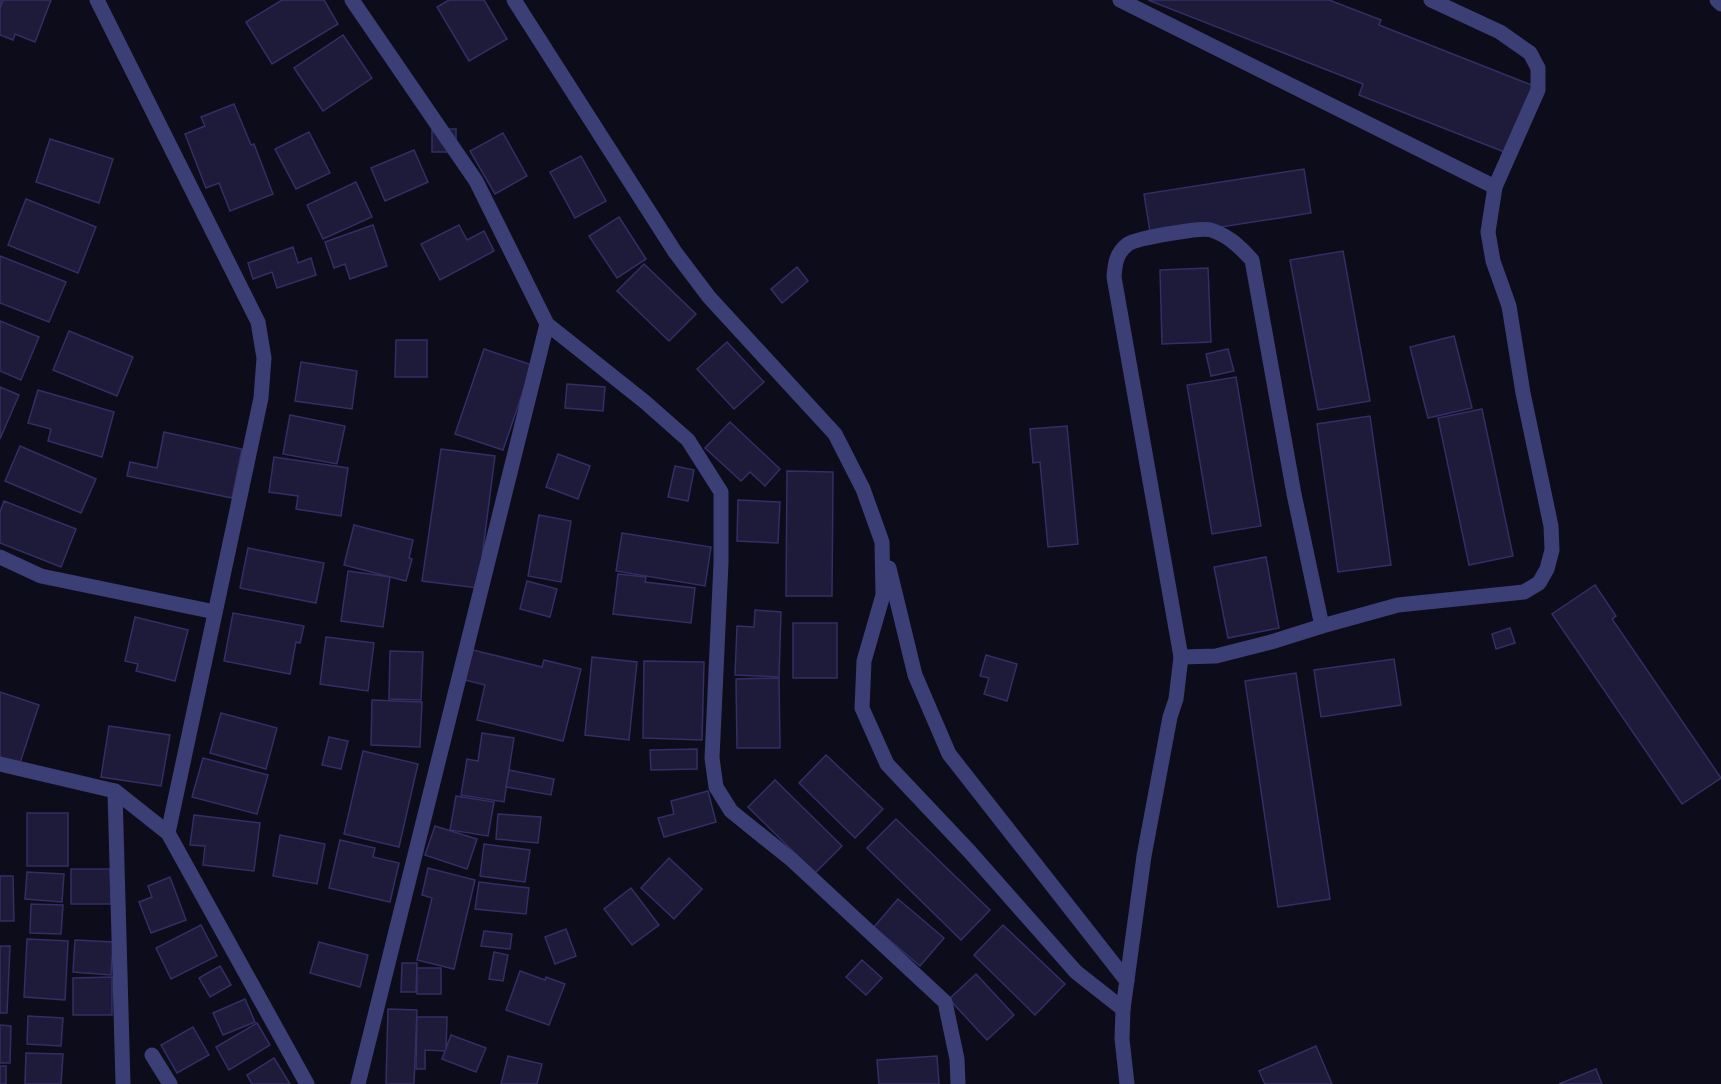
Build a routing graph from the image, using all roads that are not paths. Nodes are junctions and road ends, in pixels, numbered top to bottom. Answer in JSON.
{"nodes":[{"id":1,"x":97,"y":0,"type":"edge"},
{"id":2,"x":352,"y":0,"type":"edge"},
{"id":3,"x":514,"y":0,"type":"edge"},
{"id":4,"x":1120,"y":0,"type":"edge"},
{"id":5,"x":1431,"y":0,"type":"edge"},
{"id":6,"x":1717,"y":0,"type":"edge"},
{"id":7,"x":1721,"y":4,"type":"edge"},
{"id":8,"x":1495,"y":187,"type":"junction"},
{"id":9,"x":547,"y":324,"type":"junction"},
{"id":10,"x":882,"y":542,"type":"junction"},
{"id":11,"x":0,"y":557,"type":"edge"},
{"id":12,"x":215,"y":612,"type":"junction"},
{"id":13,"x":1322,"y":626,"type":"junction"},
{"id":14,"x":1181,"y":657,"type":"junction"},
{"id":15,"x":0,"y":764,"type":"edge"},
{"id":16,"x":115,"y":791,"type":"junction"},
{"id":17,"x":168,"y":833,"type":"junction"},
{"id":18,"x":1126,"y":981,"type":"junction"},
{"id":19,"x":1123,"y":1009,"type":"junction"},
{"id":20,"x":152,"y":1055,"type":"dead end"},
{"id":21,"x":123,"y":1084,"type":"edge"},
{"id":22,"x":170,"y":1084,"type":"edge"},
{"id":23,"x":307,"y":1084,"type":"edge"},
{"id":24,"x":358,"y":1084,"type":"edge"},
{"id":25,"x":958,"y":1084,"type":"edge"},
{"id":26,"x":1127,"y":1084,"type":"edge"}],
"edges":[{"from":1,"to":12,"type":"street"},
{"from":2,"to":9,"type":"street"},
{"from":3,"to":10,"type":"street"},
{"from":4,"to":8,"type":"street"},
{"from":5,"to":8,"type":"street"},
{"from":6,"to":7,"type":"street"},
{"from":8,"to":13,"type":"street"},
{"from":9,"to":24,"type":"street"},
{"from":9,"to":25,"type":"street"},
{"from":10,"to":18,"type":"street"},
{"from":10,"to":19,"type":"street"},
{"from":11,"to":12,"type":"street"},
{"from":12,"to":17,"type":"street"},
{"from":13,"to":14,"type":"street"},
{"from":13,"to":14,"type":"street"},
{"from":14,"to":18,"type":"street"},
{"from":15,"to":16,"type":"street"},
{"from":16,"to":17,"type":"street"},
{"from":16,"to":21,"type":"street"},
{"from":17,"to":23,"type":"street"},
{"from":18,"to":19,"type":"street"},
{"from":19,"to":26,"type":"street"},
{"from":20,"to":22,"type":"street"}]}
